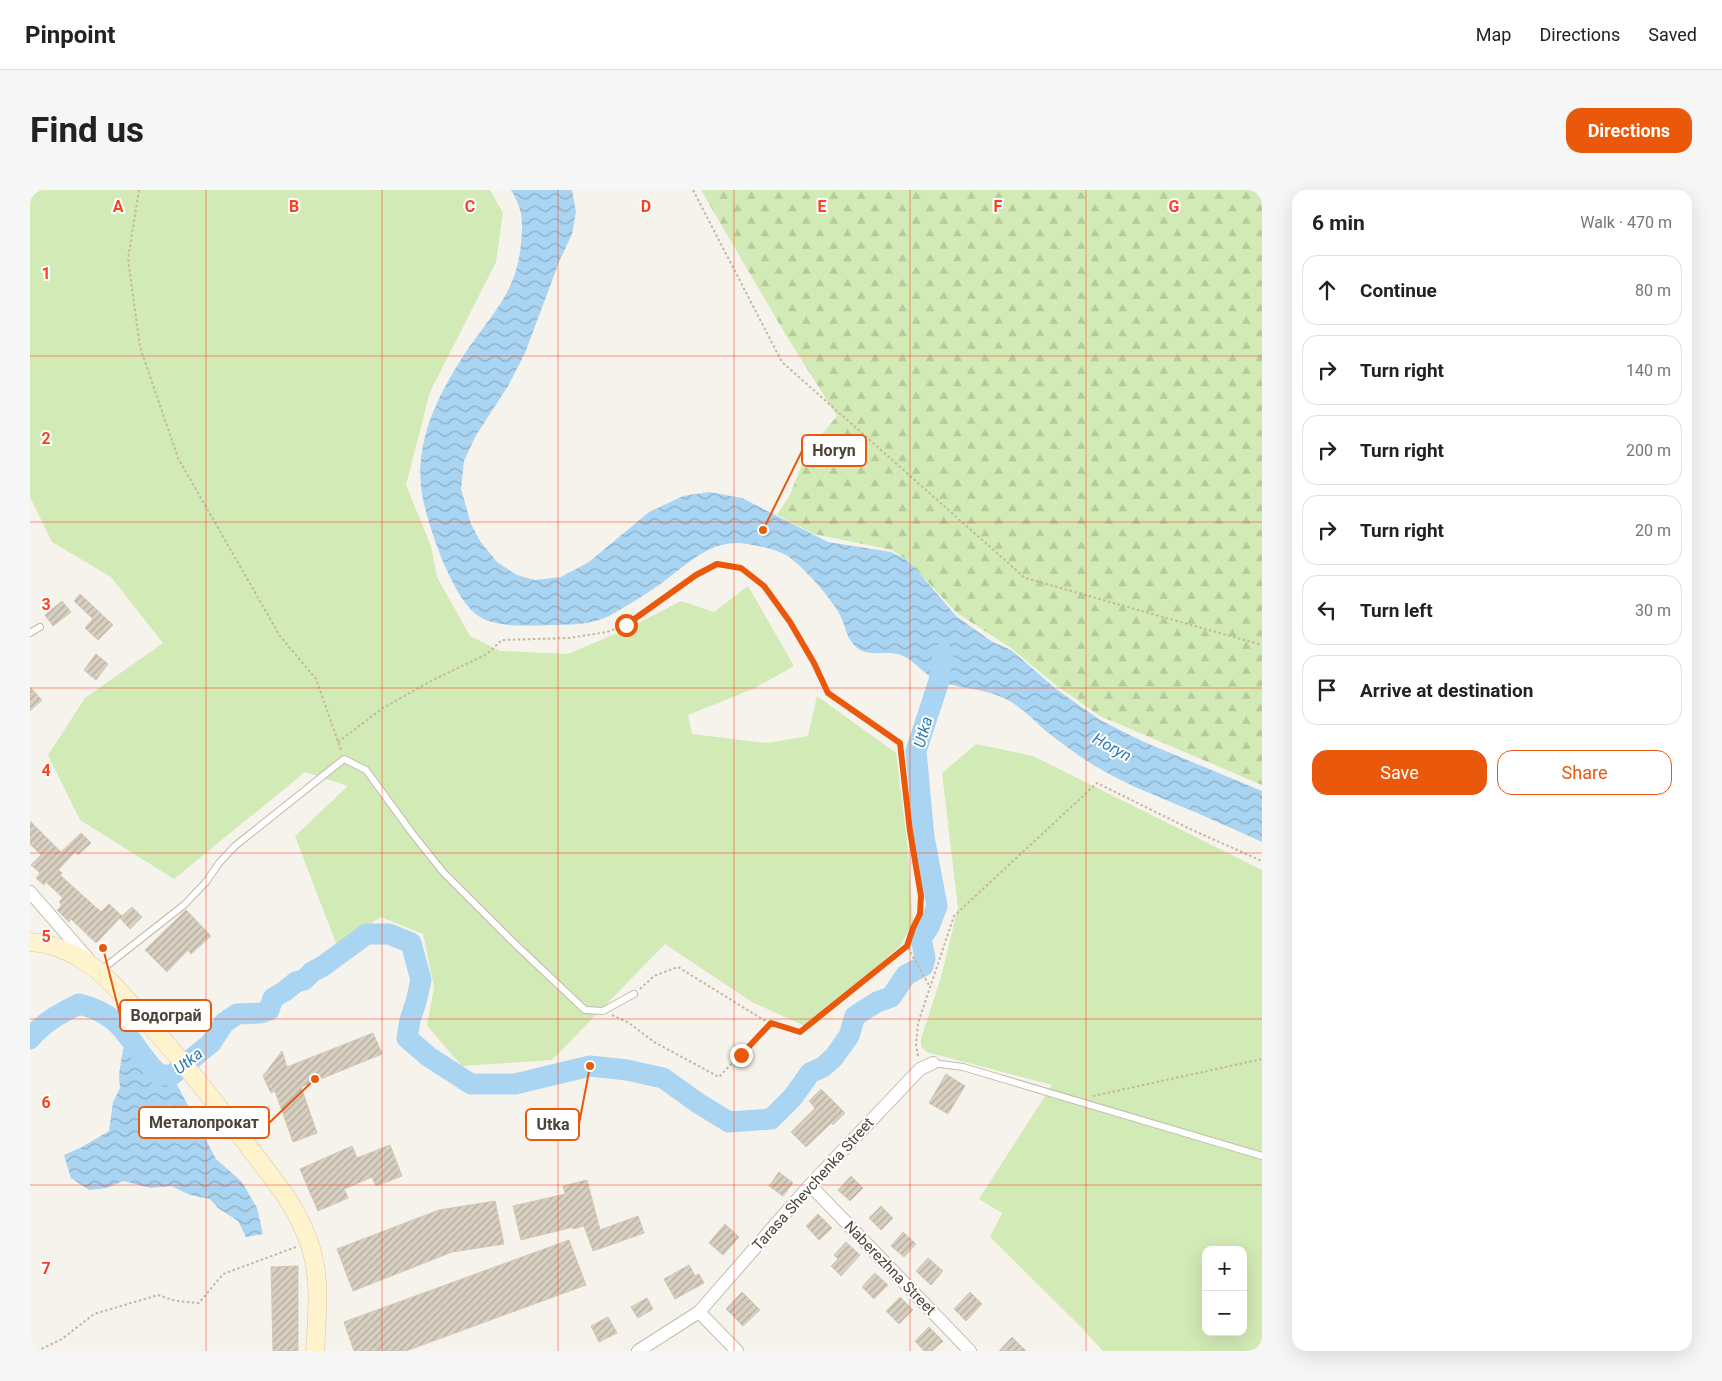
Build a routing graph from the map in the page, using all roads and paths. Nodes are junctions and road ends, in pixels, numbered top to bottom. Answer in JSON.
{"nodes":[{"id":1,"x":139,"y":190,"type":"edge"},
{"id":2,"x":693,"y":190,"type":"edge"},
{"id":3,"x":40,"y":627,"type":"dead end"},
{"id":4,"x":30,"y":632,"type":"edge"},
{"id":5,"x":1262,"y":645,"type":"edge"},
{"id":6,"x":338,"y":742,"type":"junction"},
{"id":7,"x":344,"y":759,"type":"junction"},
{"id":8,"x":1262,"y":861,"type":"edge"},
{"id":9,"x":30,"y":892,"type":"edge"},
{"id":10,"x":30,"y":942,"type":"edge"},
{"id":11,"x":907,"y":946,"type":"junction"},
{"id":12,"x":99,"y":972,"type":"junction"},
{"id":13,"x":930,"y":987,"type":"junction"},
{"id":14,"x":634,"y":994,"type":"joint"},
{"id":15,"x":603,"y":1011,"type":"junction"},
{"id":16,"x":771,"y":1023,"type":"junction"},
{"id":17,"x":1262,"y":1059,"type":"edge"},
{"id":18,"x":933,"y":1063,"type":"joint"},
{"id":19,"x":920,"y":1069,"type":"junction"},
{"id":20,"x":1075,"y":1100,"type":"junction"},
{"id":21,"x":1262,"y":1156,"type":"edge"},
{"id":22,"x":810,"y":1185,"type":"junction"},
{"id":23,"x":310,"y":1242,"type":"junction"},
{"id":24,"x":699,"y":1312,"type":"junction"},
{"id":25,"x":37,"y":1351,"type":"edge"},
{"id":26,"x":315,"y":1351,"type":"edge"},
{"id":27,"x":638,"y":1351,"type":"edge"},
{"id":28,"x":737,"y":1351,"type":"edge"},
{"id":29,"x":970,"y":1351,"type":"edge"}],
"edges":[{"from":1,"to":6,"type":"path"},
{"from":2,"to":5,"type":"path"},
{"from":3,"to":4,"type":"lane"},
{"from":6,"to":7,"type":"path"},
{"from":6,"to":11,"type":"path"},
{"from":7,"to":12,"type":"lane"},
{"from":7,"to":15,"type":"lane"},
{"from":8,"to":13,"type":"path"},
{"from":9,"to":12,"type":"street"},
{"from":10,"to":12,"type":"main road"},
{"from":11,"to":13,"type":"path"},
{"from":11,"to":16,"type":"path"},
{"from":12,"to":23,"type":"main road"},
{"from":13,"to":19,"type":"path"},
{"from":14,"to":15,"type":"lane"},
{"from":14,"to":16,"type":"path"},
{"from":15,"to":16,"type":"path"},
{"from":17,"to":20,"type":"path"},
{"from":18,"to":19,"type":"street","name":"Tarasa Shevchenka Street"},
{"from":18,"to":20,"type":"lane"},
{"from":19,"to":22,"type":"street","name":"Tarasa Shevchenka Street"},
{"from":20,"to":21,"type":"lane"},
{"from":22,"to":24,"type":"street","name":"Tarasa Shevchenka Street"},
{"from":22,"to":29,"type":"street","name":"Naberezhna Street"},
{"from":23,"to":25,"type":"path"},
{"from":23,"to":26,"type":"main road"},
{"from":24,"to":27,"type":"street","name":"Tarasa Shevchenka Street"},
{"from":24,"to":28,"type":"street"}]}
